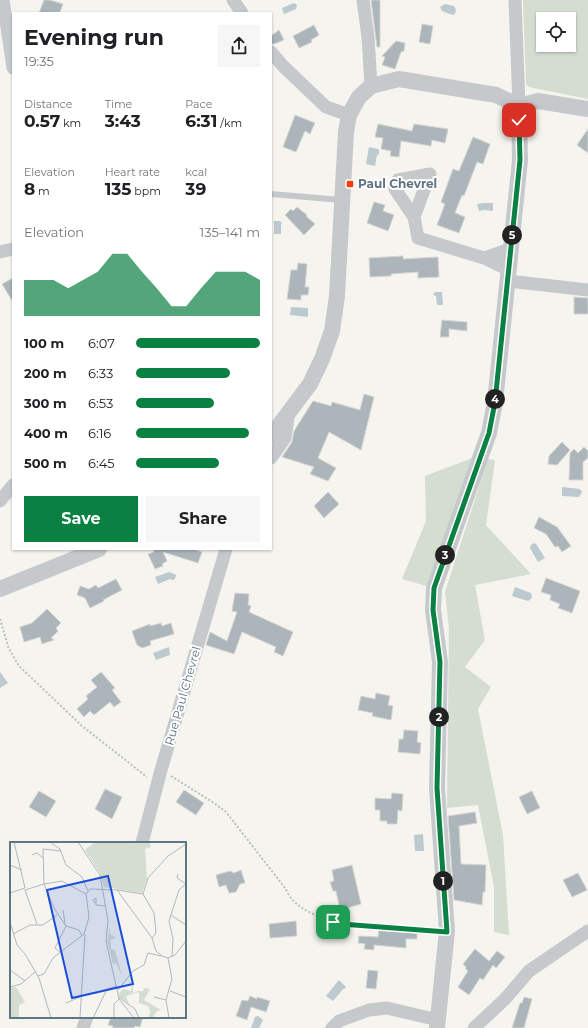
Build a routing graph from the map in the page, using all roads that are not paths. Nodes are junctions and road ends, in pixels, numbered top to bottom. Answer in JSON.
{"nodes":[{"id":1,"x":3,"y":0,"type":"edge"},
{"id":2,"x":233,"y":0,"type":"edge"},
{"id":3,"x":363,"y":0,"type":"edge"},
{"id":4,"x":515,"y":0,"type":"edge"},
{"id":5,"x":241,"y":12,"type":"edge"},
{"id":6,"x":272,"y":53,"type":"edge"},
{"id":7,"x":12,"y":61,"type":"edge"},
{"id":8,"x":371,"y":86,"type":"junction"},
{"id":9,"x":519,"y":106,"type":"junction"},
{"id":10,"x":588,"y":109,"type":"edge"},
{"id":11,"x":350,"y":115,"type":"junction"},
{"id":12,"x":272,"y":194,"type":"edge"},
{"id":13,"x":343,"y":200,"type":"junction"},
{"id":14,"x":414,"y":217,"type":"dead end"},
{"id":15,"x":511,"y":248,"type":"junction"},
{"id":16,"x":12,"y":249,"type":"edge"},
{"id":17,"x":0,"y":252,"type":"edge"},
{"id":18,"x":484,"y":258,"type":"junction"},
{"id":19,"x":508,"y":276,"type":"junction"},
{"id":20,"x":588,"y":290,"type":"edge"},
{"id":21,"x":289,"y":412,"type":"junction"},
{"id":22,"x":272,"y":435,"type":"edge"},
{"id":23,"x":272,"y":457,"type":"edge"},
{"id":24,"x":12,"y":486,"type":"edge"},
{"id":25,"x":0,"y":501,"type":"edge"},
{"id":26,"x":97,"y":550,"type":"edge"},
{"id":27,"x":226,"y":550,"type":"edge"},
{"id":28,"x":0,"y":589,"type":"edge"},
{"id":29,"x":142,"y":842,"type":"edge"},
{"id":30,"x":588,"y":931,"type":"edge"},
{"id":31,"x":87,"y":1018,"type":"edge"},
{"id":32,"x":438,"y":1024,"type":"edge"},
{"id":33,"x":83,"y":1028,"type":"edge"},
{"id":34,"x":332,"y":1028,"type":"edge"},
{"id":35,"x":474,"y":1028,"type":"edge"}],
"edges":[{"from":1,"to":7,"type":"street"},
{"from":2,"to":5,"type":"street"},
{"from":3,"to":8,"type":"street"},
{"from":4,"to":9,"type":"street"},
{"from":6,"to":11,"type":"street"},
{"from":8,"to":9,"type":"street"},
{"from":8,"to":11,"type":"street"},
{"from":9,"to":10,"type":"street"},
{"from":9,"to":15,"type":"street"},
{"from":11,"to":13,"type":"street"},
{"from":12,"to":13,"type":"lane"},
{"from":13,"to":21,"type":"street"},
{"from":14,"to":18,"type":"street"},
{"from":15,"to":18,"type":"street"},
{"from":15,"to":19,"type":"street"},
{"from":16,"to":17,"type":"street"},
{"from":18,"to":19,"type":"street"},
{"from":19,"to":20,"type":"street"},
{"from":19,"to":32,"type":"street"},
{"from":21,"to":22,"type":"street"},
{"from":21,"to":23,"type":"street"},
{"from":24,"to":25,"type":"street"},
{"from":26,"to":28,"type":"street"},
{"from":27,"to":29,"type":"street","name":"Rue Paul Chevrel"},
{"from":30,"to":35,"type":"street"},
{"from":31,"to":33,"type":"street"},
{"from":32,"to":34,"type":"street"}]}
